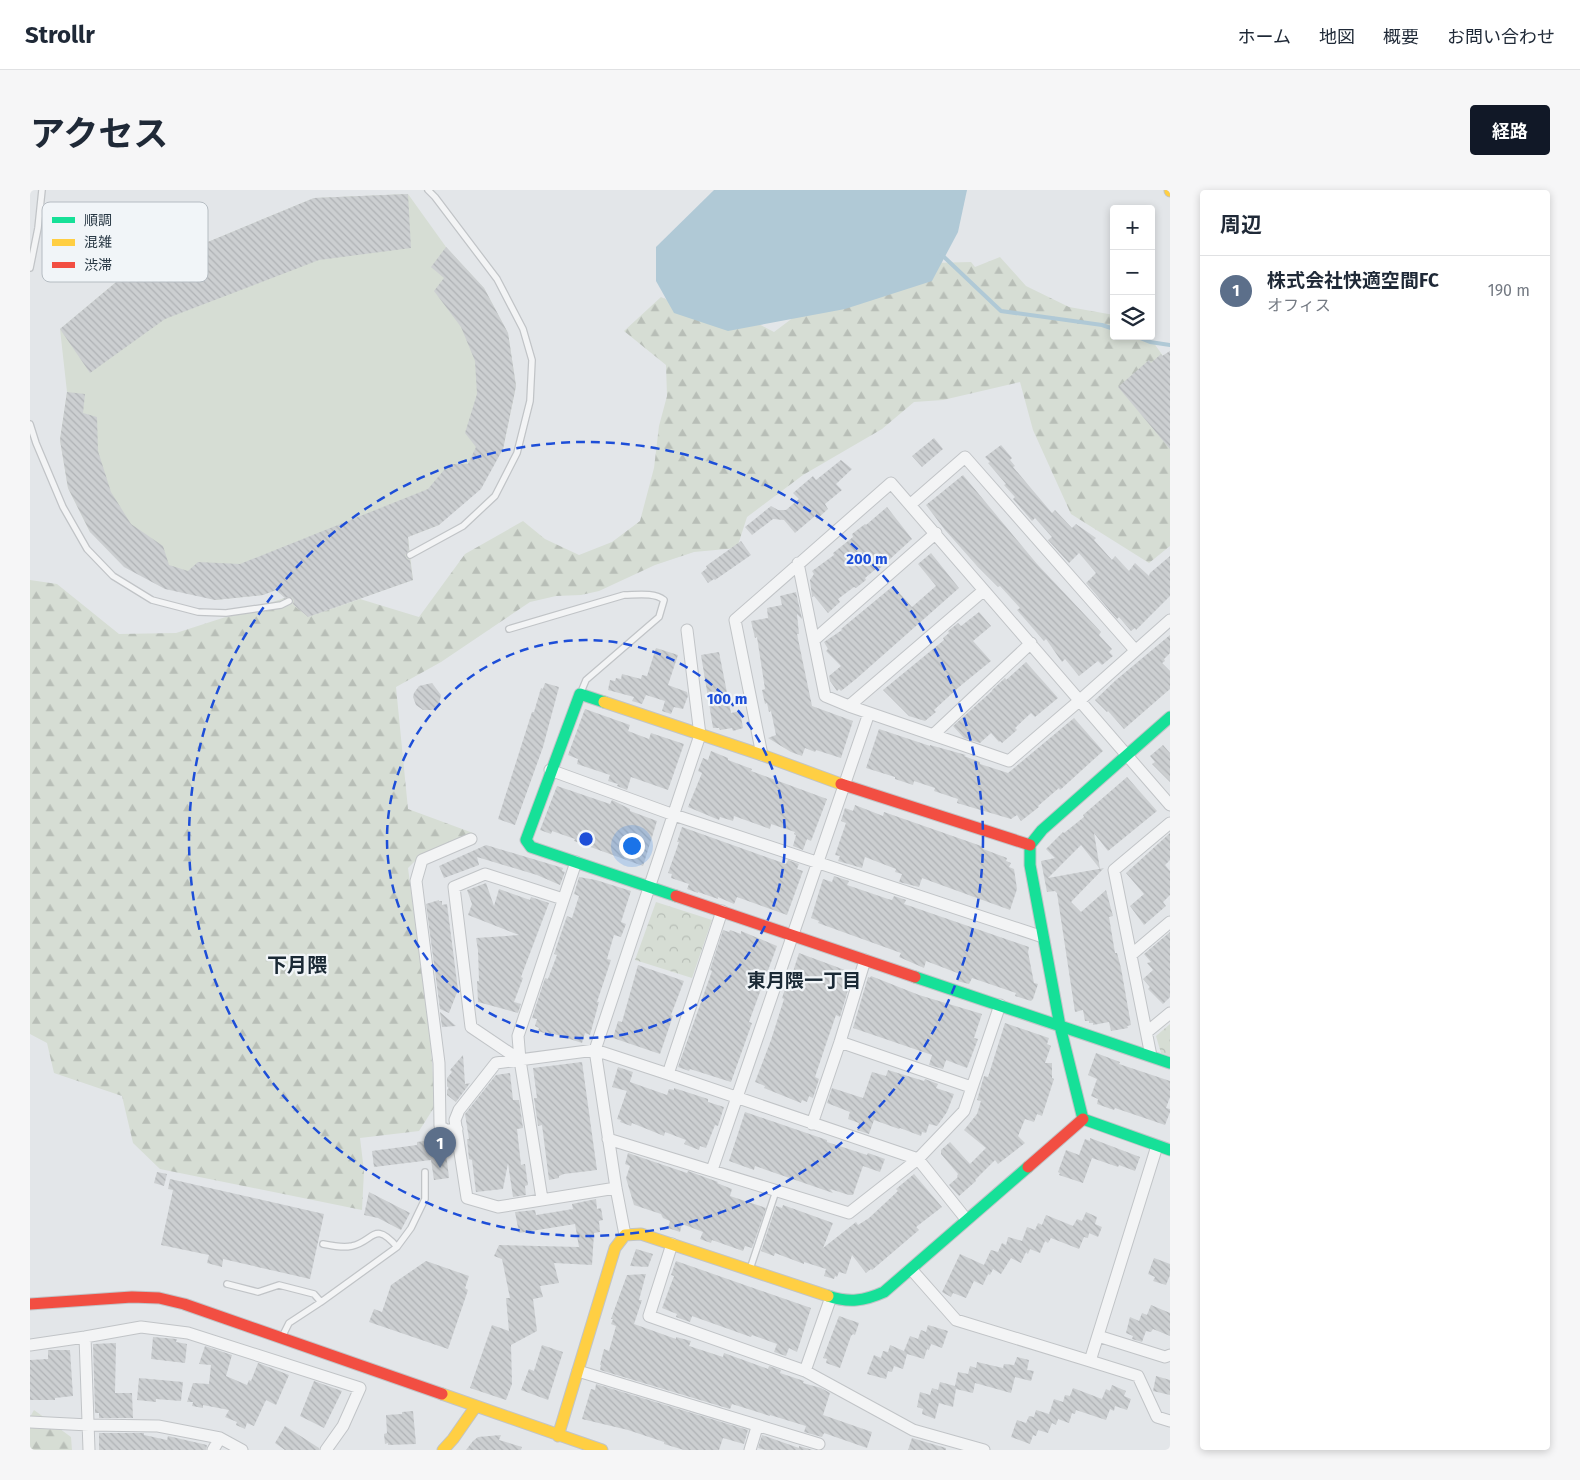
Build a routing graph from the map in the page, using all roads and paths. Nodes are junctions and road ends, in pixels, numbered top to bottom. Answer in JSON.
{"nodes":[{"id":1,"x":42,"y":190,"type":"edge"},
{"id":2,"x":428,"y":190,"type":"edge"},
{"id":3,"x":30,"y":268,"type":"edge"},
{"id":4,"x":30,"y":424,"type":"edge"},
{"id":5,"x":911,"y":504,"type":"junction"},
{"id":6,"x":936,"y":533,"type":"junction"},
{"id":7,"x":410,"y":555,"type":"dead end"},
{"id":8,"x":798,"y":563,"type":"junction"},
{"id":9,"x":983,"y":590,"type":"junction"},
{"id":10,"x":289,"y":601,"type":"dead end"},
{"id":11,"x":1170,"y":620,"type":"edge"},
{"id":12,"x":510,"y":629,"type":"dead end"},
{"id":13,"x":687,"y":630,"type":"dead end"},
{"id":14,"x":814,"y":640,"type":"junction"},
{"id":15,"x":1031,"y":643,"type":"junction"},
{"id":16,"x":1135,"y":650,"type":"junction"},
{"id":17,"x":580,"y":694,"type":"junction"},
{"id":18,"x":1079,"y":701,"type":"junction"},
{"id":19,"x":849,"y":706,"type":"junction"},
{"id":20,"x":869,"y":713,"type":"junction"},
{"id":21,"x":1170,"y":718,"type":"edge"},
{"id":22,"x":700,"y":735,"type":"junction"},
{"id":23,"x":933,"y":735,"type":"junction"},
{"id":24,"x":762,"y":755,"type":"junction"},
{"id":25,"x":1127,"y":755,"type":"junction"},
{"id":26,"x":550,"y":770,"type":"junction"},
{"id":27,"x":844,"y":785,"type":"junction"},
{"id":28,"x":1170,"y":804,"type":"edge"},
{"id":29,"x":674,"y":815,"type":"junction"},
{"id":30,"x":1170,"y":823,"type":"edge"},
{"id":31,"x":471,"y":839,"type":"dead end"},
{"id":32,"x":1030,"y":845,"type":"junction"},
{"id":33,"x":576,"y":862,"type":"junction"},
{"id":34,"x":818,"y":862,"type":"junction"},
{"id":35,"x":650,"y":887,"type":"junction"},
{"id":36,"x":563,"y":899,"type":"junction"},
{"id":37,"x":722,"y":911,"type":"junction"},
{"id":38,"x":1170,"y":922,"type":"edge"},
{"id":39,"x":793,"y":935,"type":"junction"},
{"id":40,"x":1043,"y":937,"type":"junction"},
{"id":41,"x":1131,"y":955,"type":"junction"},
{"id":42,"x":866,"y":960,"type":"junction"},
{"id":43,"x":1000,"y":1005,"type":"junction"},
{"id":44,"x":1170,"y":1013,"type":"edge"},
{"id":45,"x":1060,"y":1026,"type":"junction"},
{"id":46,"x":1147,"y":1032,"type":"junction"},
{"id":47,"x":840,"y":1042,"type":"junction"},
{"id":48,"x":595,"y":1050,"type":"junction"},
{"id":49,"x":1151,"y":1056,"type":"junction"},
{"id":50,"x":520,"y":1060,"type":"junction"},
{"id":51,"x":1170,"y":1063,"type":"edge"},
{"id":52,"x":668,"y":1074,"type":"junction"},
{"id":53,"x":971,"y":1087,"type":"junction"},
{"id":54,"x":737,"y":1097,"type":"junction"},
{"id":55,"x":1083,"y":1119,"type":"junction"},
{"id":56,"x":812,"y":1124,"type":"junction"},
{"id":57,"x":456,"y":1129,"type":"junction"},
{"id":58,"x":608,"y":1139,"type":"junction"},
{"id":59,"x":1157,"y":1146,"type":"junction"},
{"id":60,"x":1170,"y":1150,"type":"edge"},
{"id":61,"x":918,"y":1159,"type":"junction"},
{"id":62,"x":712,"y":1170,"type":"junction"},
{"id":63,"x":425,"y":1172,"type":"dead end"},
{"id":64,"x":616,"y":1188,"type":"junction"},
{"id":65,"x":776,"y":1191,"type":"junction"},
{"id":66,"x":542,"y":1199,"type":"junction"},
{"id":67,"x":966,"y":1219,"type":"junction"},
{"id":68,"x":625,"y":1235,"type":"junction"},
{"id":69,"x":323,"y":1244,"type":"dead end"},
{"id":70,"x":672,"y":1244,"type":"junction"},
{"id":71,"x":397,"y":1247,"type":"junction"},
{"id":72,"x":911,"y":1268,"type":"junction"},
{"id":73,"x":750,"y":1269,"type":"junction"},
{"id":74,"x":227,"y":1284,"type":"dead end"},
{"id":75,"x":831,"y":1298,"type":"junction"},
{"id":76,"x":321,"y":1302,"type":"junction"},
{"id":77,"x":30,"y":1304,"type":"edge"},
{"id":78,"x":1098,"y":1336,"type":"junction"},
{"id":79,"x":86,"y":1337,"type":"junction"},
{"id":80,"x":282,"y":1337,"type":"junction"},
{"id":81,"x":30,"y":1345,"type":"edge"},
{"id":82,"x":1170,"y":1356,"type":"edge"},
{"id":83,"x":1090,"y":1361,"type":"junction"},
{"id":84,"x":578,"y":1371,"type":"junction"},
{"id":85,"x":805,"y":1371,"type":"junction"},
{"id":86,"x":476,"y":1406,"type":"junction"},
{"id":87,"x":30,"y":1422,"type":"edge"},
{"id":88,"x":1170,"y":1422,"type":"edge"},
{"id":89,"x":89,"y":1425,"type":"junction"},
{"id":90,"x":757,"y":1427,"type":"junction"},
{"id":91,"x":558,"y":1436,"type":"junction"},
{"id":92,"x":220,"y":1438,"type":"junction"},
{"id":93,"x":819,"y":1444,"type":"dead end"},
{"id":94,"x":89,"y":1450,"type":"edge"},
{"id":95,"x":213,"y":1450,"type":"edge"},
{"id":96,"x":242,"y":1450,"type":"edge"},
{"id":97,"x":326,"y":1450,"type":"edge"},
{"id":98,"x":443,"y":1450,"type":"edge"},
{"id":99,"x":602,"y":1450,"type":"edge"},
{"id":100,"x":750,"y":1450,"type":"edge"},
{"id":101,"x":984,"y":1450,"type":"edge"}],
"edges":[{"from":1,"to":3,"type":"lane"},
{"from":2,"to":7,"type":"lane"},
{"from":4,"to":10,"type":"lane"},
{"from":5,"to":6,"type":"street"},
{"from":5,"to":8,"type":"street"},
{"from":5,"to":16,"type":"street"},
{"from":6,"to":9,"type":"street"},
{"from":6,"to":14,"type":"street"},
{"from":8,"to":14,"type":"street"},
{"from":8,"to":24,"type":"street"},
{"from":9,"to":15,"type":"street"},
{"from":9,"to":19,"type":"street"},
{"from":11,"to":16,"type":"street"},
{"from":12,"to":17,"type":"lane"},
{"from":13,"to":22,"type":"street"},
{"from":14,"to":19,"type":"street"},
{"from":15,"to":18,"type":"street"},
{"from":15,"to":23,"type":"street"},
{"from":16,"to":18,"type":"street"},
{"from":17,"to":22,"type":"street"},
{"from":17,"to":26,"type":"street"},
{"from":18,"to":23,"type":"street"},
{"from":18,"to":25,"type":"street"},
{"from":19,"to":20,"type":"street"},
{"from":20,"to":23,"type":"street"},
{"from":20,"to":27,"type":"street"},
{"from":21,"to":25,"type":"street"},
{"from":22,"to":24,"type":"street"},
{"from":22,"to":29,"type":"street"},
{"from":24,"to":27,"type":"street"},
{"from":25,"to":28,"type":"street"},
{"from":25,"to":32,"type":"street"},
{"from":26,"to":29,"type":"street"},
{"from":26,"to":33,"type":"street"},
{"from":27,"to":32,"type":"street"},
{"from":27,"to":34,"type":"street"},
{"from":29,"to":34,"type":"street"},
{"from":29,"to":35,"type":"street"},
{"from":30,"to":41,"type":"street"},
{"from":31,"to":57,"type":"street"},
{"from":32,"to":40,"type":"street"},
{"from":33,"to":35,"type":"street"},
{"from":33,"to":36,"type":"street"},
{"from":34,"to":39,"type":"street"},
{"from":34,"to":40,"type":"street"},
{"from":35,"to":37,"type":"street"},
{"from":35,"to":48,"type":"street"},
{"from":36,"to":50,"type":"street"},
{"from":36,"to":50,"type":"street"},
{"from":37,"to":39,"type":"street"},
{"from":37,"to":52,"type":"street"},
{"from":38,"to":41,"type":"street"},
{"from":39,"to":42,"type":"street"},
{"from":39,"to":54,"type":"street"},
{"from":40,"to":45,"type":"street"},
{"from":41,"to":46,"type":"street"},
{"from":42,"to":43,"type":"street"},
{"from":42,"to":47,"type":"street"},
{"from":43,"to":45,"type":"street"},
{"from":43,"to":53,"type":"street"},
{"from":44,"to":46,"type":"street"},
{"from":45,"to":49,"type":"street"},
{"from":45,"to":55,"type":"street"},
{"from":46,"to":49,"type":"street"},
{"from":47,"to":53,"type":"street"},
{"from":47,"to":56,"type":"street"},
{"from":48,"to":50,"type":"street"},
{"from":48,"to":52,"type":"street"},
{"from":48,"to":58,"type":"street"},
{"from":49,"to":51,"type":"street"},
{"from":50,"to":57,"type":"street"},
{"from":50,"to":66,"type":"street"},
{"from":52,"to":54,"type":"street"},
{"from":53,"to":61,"type":"street"},
{"from":54,"to":56,"type":"street"},
{"from":54,"to":62,"type":"street"},
{"from":55,"to":59,"type":"street"},
{"from":55,"to":67,"type":"street"},
{"from":56,"to":61,"type":"street"},
{"from":57,"to":66,"type":"street"},
{"from":58,"to":62,"type":"street"},
{"from":58,"to":64,"type":"street"},
{"from":59,"to":60,"type":"street"},
{"from":59,"to":78,"type":"street"},
{"from":61,"to":65,"type":"street"},
{"from":61,"to":67,"type":"street"},
{"from":62,"to":65,"type":"street"},
{"from":63,"to":71,"type":"lane"},
{"from":64,"to":66,"type":"street"},
{"from":64,"to":68,"type":"street"},
{"from":65,"to":73,"type":"lane"},
{"from":67,"to":72,"type":"street"},
{"from":68,"to":70,"type":"street"},
{"from":68,"to":84,"type":"street"},
{"from":69,"to":71,"type":"lane"},
{"from":70,"to":73,"type":"street"},
{"from":70,"to":85,"type":"street"},
{"from":71,"to":76,"type":"lane"},
{"from":72,"to":75,"type":"street"},
{"from":72,"to":83,"type":"street"},
{"from":73,"to":75,"type":"street"},
{"from":74,"to":76,"type":"lane"},
{"from":75,"to":85,"type":"street"},
{"from":76,"to":80,"type":"lane"},
{"from":77,"to":80,"type":"street"},
{"from":78,"to":82,"type":"street"},
{"from":78,"to":83,"type":"street"},
{"from":79,"to":81,"type":"street"},
{"from":79,"to":89,"type":"street"},
{"from":79,"to":97,"type":"street"},
{"from":80,"to":86,"type":"street"},
{"from":83,"to":88,"type":"street"},
{"from":84,"to":90,"type":"street"},
{"from":84,"to":91,"type":"street"},
{"from":85,"to":101,"type":"street"},
{"from":86,"to":91,"type":"street"},
{"from":86,"to":98,"type":"street"},
{"from":87,"to":89,"type":"street"},
{"from":89,"to":92,"type":"street"},
{"from":89,"to":94,"type":"street"},
{"from":90,"to":93,"type":"street"},
{"from":90,"to":100,"type":"street"},
{"from":91,"to":99,"type":"street"},
{"from":92,"to":95,"type":"street"},
{"from":92,"to":96,"type":"street"}]}
